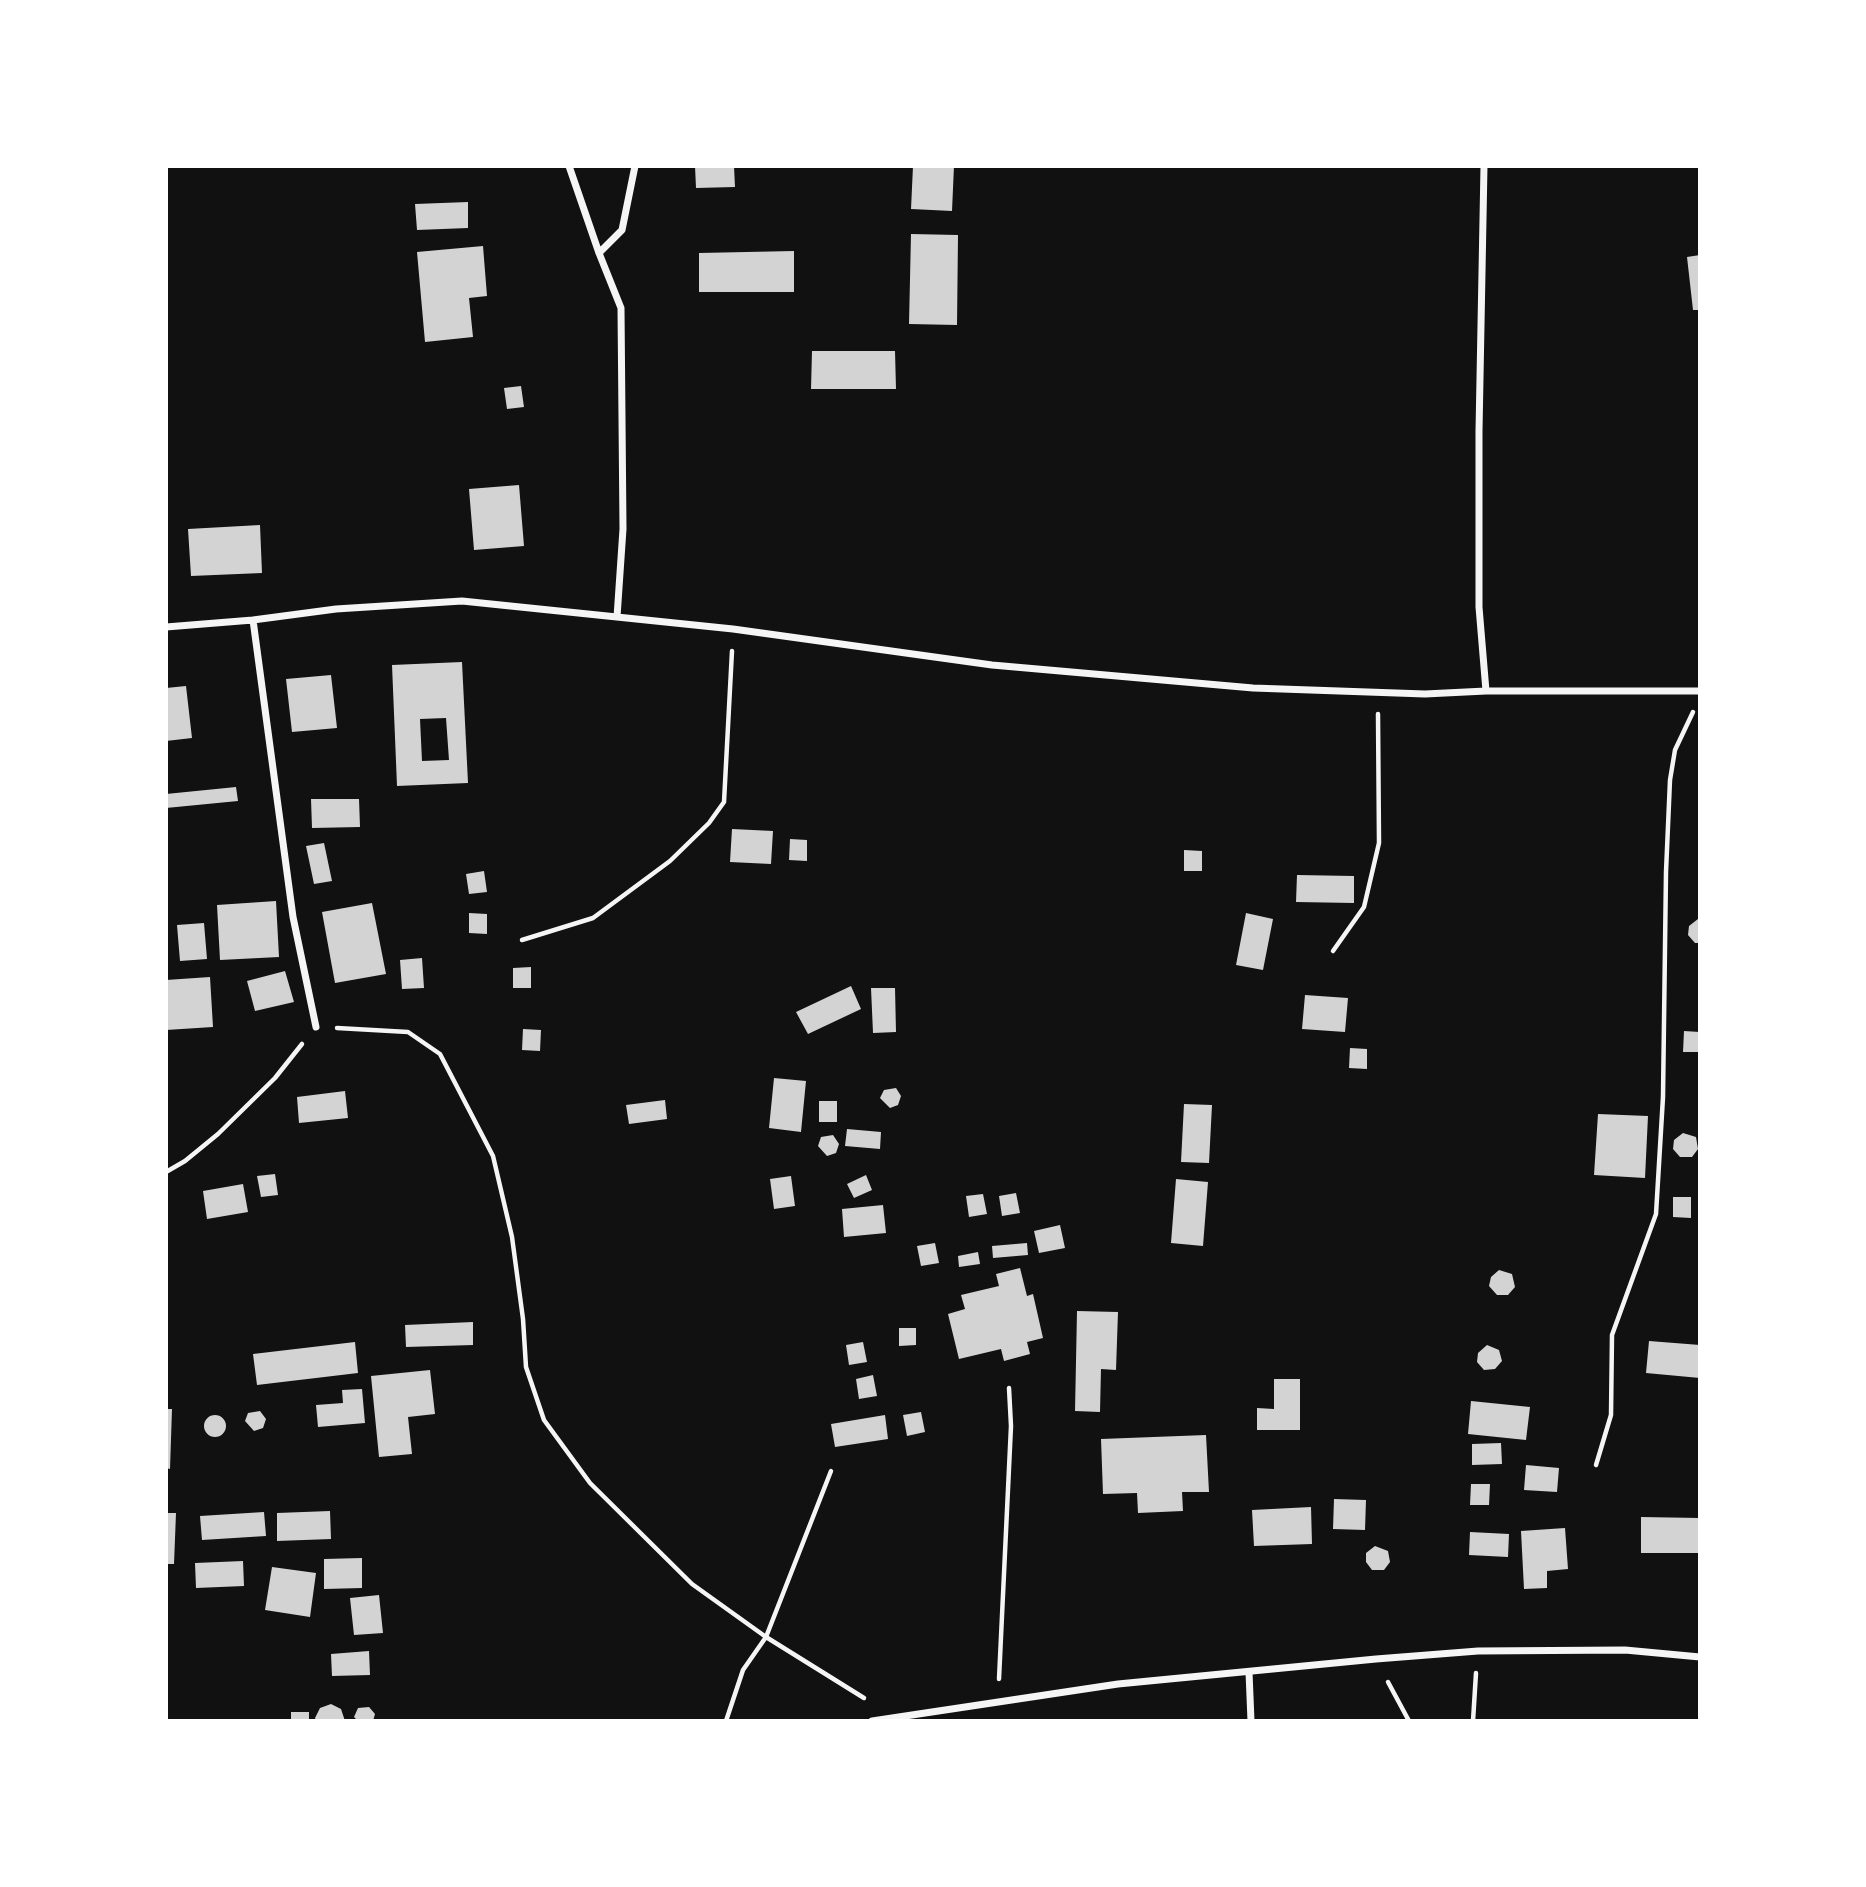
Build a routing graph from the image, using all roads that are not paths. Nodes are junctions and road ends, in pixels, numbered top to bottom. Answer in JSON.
{"nodes":[{"id":1,"x":569,"y":166,"type":"edge"},
{"id":2,"x":635,"y":166,"type":"edge"},
{"id":3,"x":1484,"y":166,"type":"edge"},
{"id":4,"x":599,"y":253,"type":"junction"},
{"id":5,"x":617,"y":617,"type":"junction"},
{"id":6,"x":253,"y":620,"type":"junction"},
{"id":7,"x":166,"y":627,"type":"edge"},
{"id":8,"x":1486,"y":691,"type":"junction"},
{"id":9,"x":1700,"y":691,"type":"edge"},
{"id":10,"x":316,"y":1027,"type":"road end"},
{"id":11,"x":1700,"y":1657,"type":"edge"},
{"id":12,"x":1249,"y":1672,"type":"junction"},
{"id":13,"x":872,"y":1721,"type":"edge"},
{"id":14,"x":1251,"y":1721,"type":"edge"}],
"edges":[{"from":1,"to":4,"type":"street"},
{"from":2,"to":4,"type":"street"},
{"from":3,"to":8,"type":"street"},
{"from":4,"to":5,"type":"street"},
{"from":5,"to":6,"type":"street"},
{"from":5,"to":8,"type":"street"},
{"from":6,"to":7,"type":"street"},
{"from":6,"to":10,"type":"street"},
{"from":8,"to":9,"type":"street"},
{"from":11,"to":12,"type":"street"},
{"from":12,"to":13,"type":"street"},
{"from":12,"to":14,"type":"street"}]}
